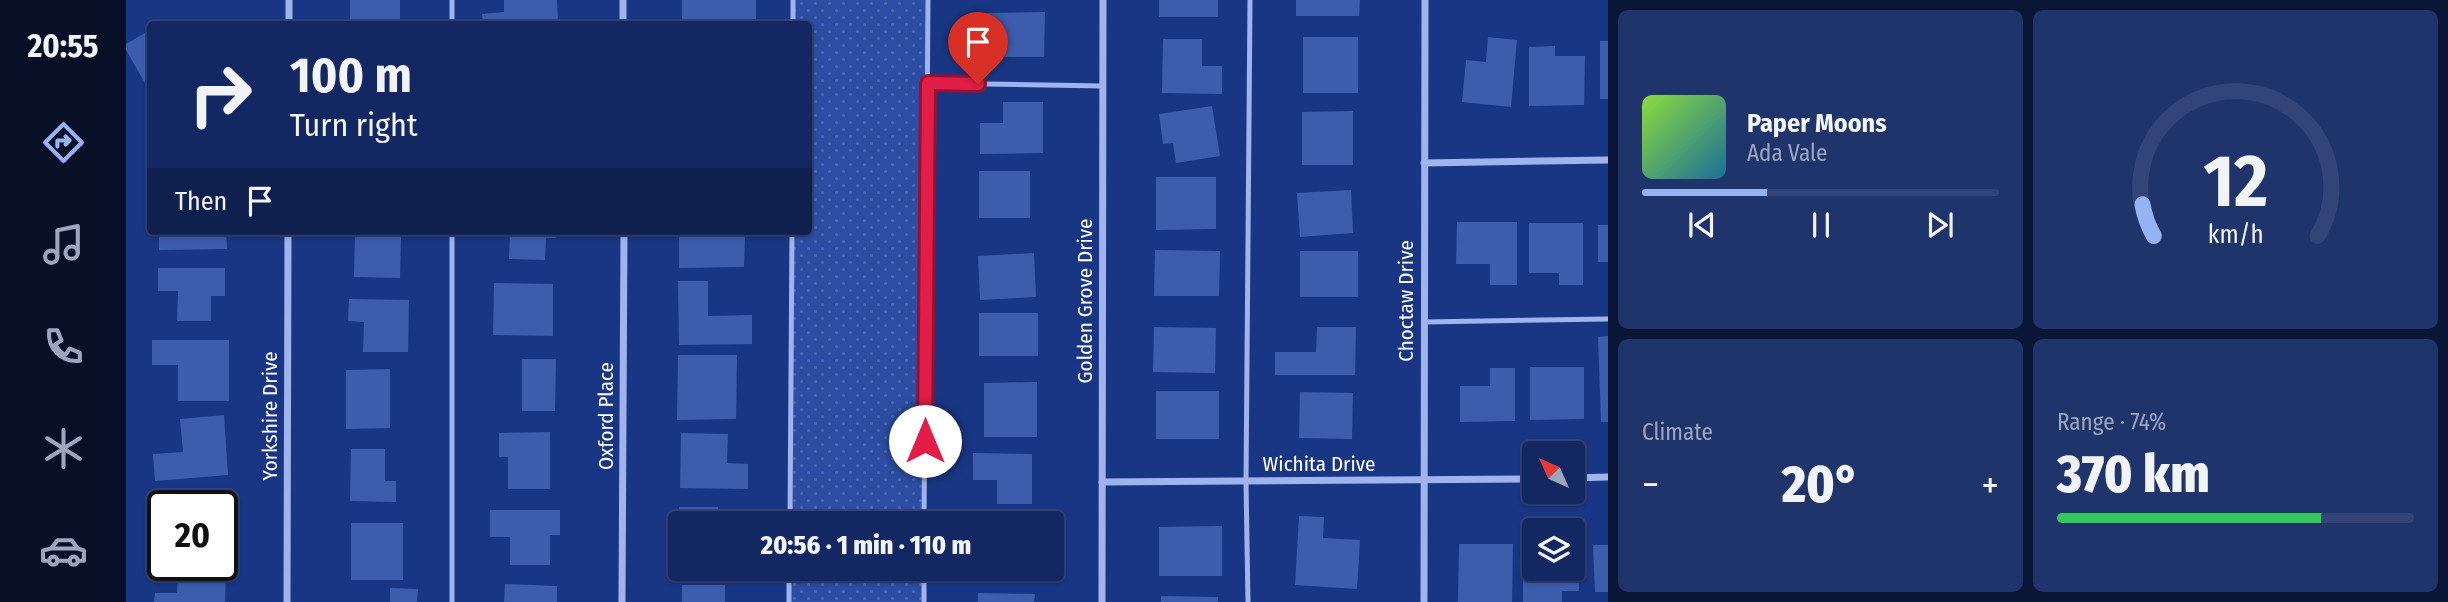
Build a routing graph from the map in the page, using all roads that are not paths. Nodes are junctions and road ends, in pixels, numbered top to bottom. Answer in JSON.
{"nodes":[{"id":1,"x":289,"y":0,"type":"edge"},
{"id":2,"x":452,"y":0,"type":"edge"},
{"id":3,"x":623,"y":0,"type":"edge"},
{"id":4,"x":793,"y":0,"type":"edge"},
{"id":5,"x":928,"y":0,"type":"edge"},
{"id":6,"x":1103,"y":0,"type":"edge"},
{"id":7,"x":1250,"y":0,"type":"edge"},
{"id":8,"x":1424,"y":0,"type":"edge"},
{"id":9,"x":289,"y":21,"type":"edge"},
{"id":10,"x":452,"y":21,"type":"edge"},
{"id":11,"x":623,"y":21,"type":"edge"},
{"id":12,"x":793,"y":21,"type":"edge"},
{"id":13,"x":928,"y":83,"type":"junction"},
{"id":14,"x":1103,"y":86,"type":"junction"},
{"id":15,"x":1608,"y":160,"type":"edge"},
{"id":16,"x":1424,"y":163,"type":"junction"},
{"id":17,"x":288,"y":235,"type":"edge"},
{"id":18,"x":452,"y":235,"type":"edge"},
{"id":19,"x":624,"y":235,"type":"edge"},
{"id":20,"x":792,"y":235,"type":"edge"},
{"id":21,"x":1608,"y":319,"type":"edge"},
{"id":22,"x":1424,"y":322,"type":"junction"},
{"id":23,"x":1608,"y":477,"type":"edge"},
{"id":24,"x":1586,"y":478,"type":"edge"},
{"id":25,"x":1522,"y":479,"type":"edge"},
{"id":26,"x":1423,"y":481,"type":"junction"},
{"id":27,"x":1102,"y":482,"type":"junction"},
{"id":28,"x":1246,"y":482,"type":"junction"},
{"id":29,"x":790,"y":511,"type":"edge"},
{"id":30,"x":924,"y":511,"type":"edge"},
{"id":31,"x":789,"y":581,"type":"edge"},
{"id":32,"x":924,"y":581,"type":"edge"},
{"id":33,"x":287,"y":602,"type":"edge"},
{"id":34,"x":452,"y":602,"type":"edge"},
{"id":35,"x":622,"y":602,"type":"edge"},
{"id":36,"x":789,"y":602,"type":"edge"},
{"id":37,"x":924,"y":602,"type":"edge"},
{"id":38,"x":1102,"y":602,"type":"edge"},
{"id":39,"x":1248,"y":602,"type":"edge"},
{"id":40,"x":1423,"y":602,"type":"edge"}],
"edges":[{"from":1,"to":9,"type":"street"},
{"from":2,"to":10,"type":"lane"},
{"from":3,"to":11,"type":"street"},
{"from":4,"to":12,"type":"lane"},
{"from":5,"to":13,"type":"lane"},
{"from":6,"to":14,"type":"street","name":"Golden Grove Drive"},
{"from":7,"to":28,"type":"lane"},
{"from":8,"to":16,"type":"street","name":"Choctaw Drive"},
{"from":13,"to":14,"type":"lane"},
{"from":13,"to":30,"type":"lane"},
{"from":14,"to":27,"type":"street","name":"Golden Grove Drive"},
{"from":15,"to":16,"type":"street"},
{"from":16,"to":22,"type":"street","name":"Choctaw Drive"},
{"from":17,"to":33,"type":"street","name":"Yorkshire Drive"},
{"from":18,"to":34,"type":"lane"},
{"from":19,"to":35,"type":"street","name":"Oxford Place"},
{"from":20,"to":29,"type":"lane"},
{"from":21,"to":22,"type":"lane"},
{"from":22,"to":26,"type":"street","name":"Choctaw Drive"},
{"from":23,"to":24,"type":"street"},
{"from":25,"to":26,"type":"street","name":"Wichita Drive"},
{"from":26,"to":28,"type":"street","name":"Wichita Drive"},
{"from":26,"to":40,"type":"street","name":"Choctaw Drive"},
{"from":27,"to":28,"type":"street","name":"Wichita Drive"},
{"from":27,"to":38,"type":"street","name":"Golden Grove Drive"},
{"from":28,"to":39,"type":"lane"},
{"from":31,"to":36,"type":"lane"},
{"from":32,"to":37,"type":"lane"}]}
